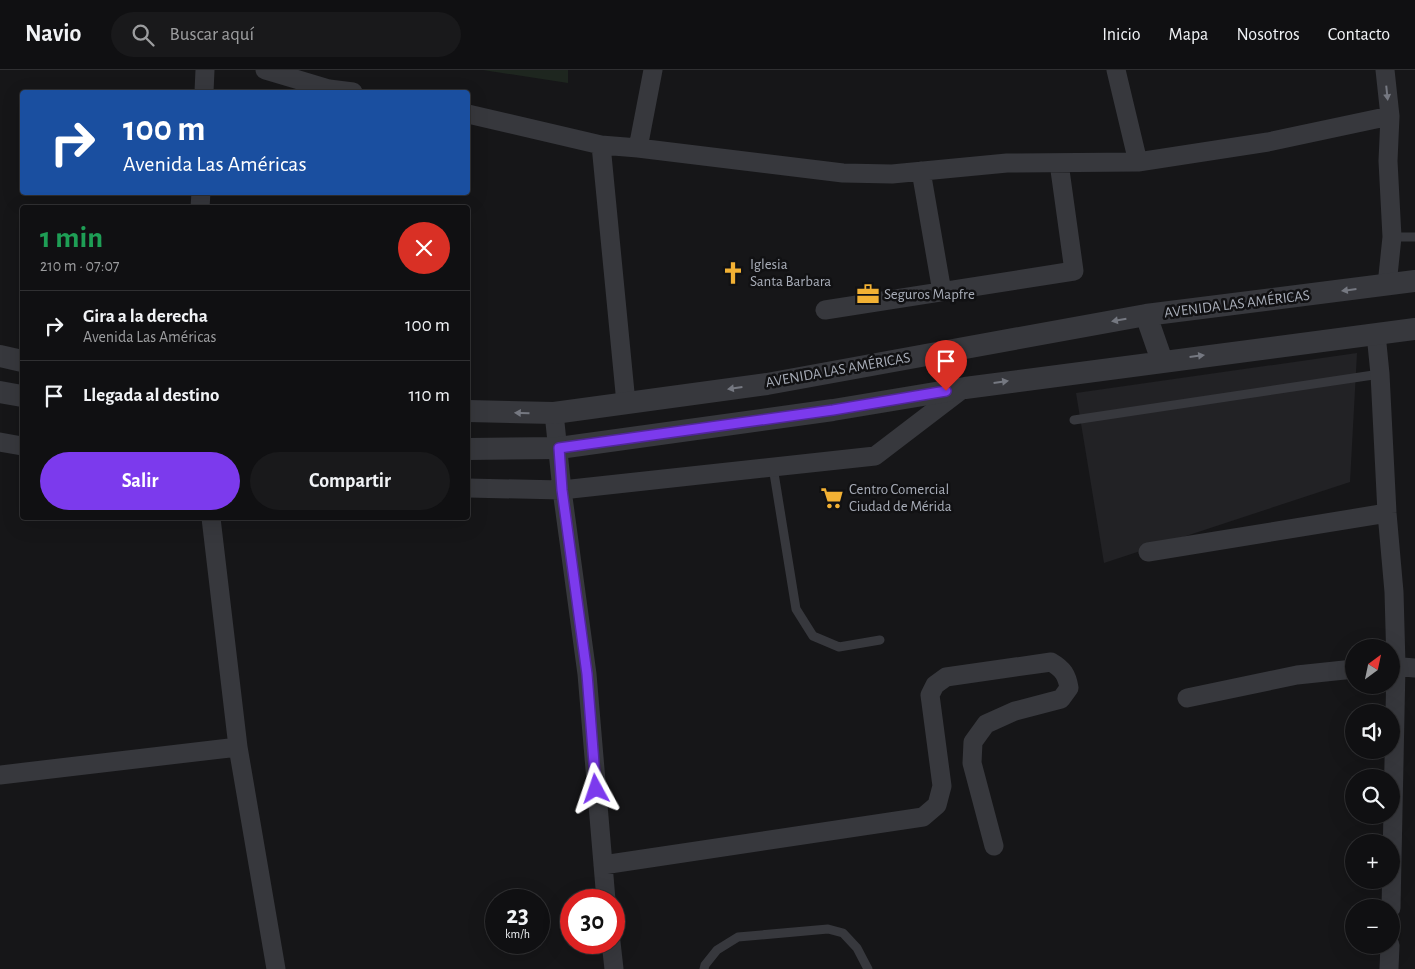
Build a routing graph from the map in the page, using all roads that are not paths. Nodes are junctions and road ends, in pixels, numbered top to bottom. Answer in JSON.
{"nodes":[{"id":1,"x":205,"y":70,"type":"edge"},
{"id":2,"x":265,"y":70,"type":"edge"},
{"id":3,"x":653,"y":70,"type":"edge"},
{"id":4,"x":1116,"y":70,"type":"edge"},
{"id":5,"x":1385,"y":70,"type":"edge"},
{"id":6,"x":204,"y":90,"type":"edge"},
{"id":7,"x":337,"y":90,"type":"edge"},
{"id":8,"x":470,"y":114,"type":"edge"},
{"id":9,"x":1390,"y":116,"type":"junction"},
{"id":10,"x":601,"y":145,"type":"junction"},
{"id":11,"x":638,"y":148,"type":"junction"},
{"id":12,"x":1138,"y":162,"type":"junction"},
{"id":13,"x":1059,"y":163,"type":"junction"},
{"id":14,"x":921,"y":171,"type":"junction"},
{"id":15,"x":1392,"y":237,"type":"junction"},
{"id":16,"x":1415,"y":237,"type":"edge"},
{"id":17,"x":1415,"y":281,"type":"edge"},
{"id":18,"x":1387,"y":285,"type":"junction"},
{"id":19,"x":942,"y":292,"type":"junction"},
{"id":20,"x":825,"y":310,"type":"dead end"},
{"id":21,"x":1146,"y":315,"type":"junction"},
{"id":22,"x":1415,"y":329,"type":"edge"},
{"id":23,"x":1376,"y":334,"type":"junction"},
{"id":24,"x":0,"y":356,"type":"edge"},
{"id":25,"x":20,"y":361,"type":"edge"},
{"id":26,"x":1162,"y":361,"type":"junction"},
{"id":27,"x":1380,"y":374,"type":"junction"},
{"id":28,"x":964,"y":388,"type":"junction"},
{"id":29,"x":0,"y":392,"type":"edge"},
{"id":30,"x":20,"y":396,"type":"edge"},
{"id":31,"x":626,"y":403,"type":"junction"},
{"id":32,"x":470,"y":411,"type":"edge"},
{"id":33,"x":554,"y":414,"type":"junction"},
{"id":34,"x":1074,"y":420,"type":"dead end"},
{"id":35,"x":0,"y":442,"type":"edge"},
{"id":36,"x":20,"y":446,"type":"edge"},
{"id":37,"x":559,"y":448,"type":"junction"},
{"id":38,"x":470,"y":449,"type":"edge"},
{"id":39,"x":774,"y":467,"type":"junction"},
{"id":40,"x":470,"y":488,"type":"edge"},
{"id":41,"x":562,"y":490,"type":"junction"},
{"id":42,"x":1388,"y":513,"type":"junction"},
{"id":43,"x":211,"y":520,"type":"edge"},
{"id":44,"x":1148,"y":552,"type":"dead end"},
{"id":45,"x":1394,"y":639,"type":"edge"},
{"id":46,"x":880,"y":640,"type":"dead end"},
{"id":47,"x":1400,"y":667,"type":"edge"},
{"id":48,"x":1415,"y":668,"type":"edge"},
{"id":49,"x":1345,"y":670,"type":"edge"},
{"id":50,"x":1394,"y":694,"type":"edge"},
{"id":51,"x":1186,"y":698,"type":"dead end"},
{"id":52,"x":238,"y":746,"type":"junction"},
{"id":53,"x":0,"y":775,"type":"edge"},
{"id":54,"x":994,"y":846,"type":"dead end"},
{"id":55,"x":603,"y":865,"type":"junction"},
{"id":56,"x":605,"y":889,"type":"edge"},
{"id":57,"x":1391,"y":899,"type":"edge"},
{"id":58,"x":612,"y":954,"type":"edge"},
{"id":59,"x":1390,"y":954,"type":"edge"},
{"id":60,"x":276,"y":969,"type":"edge"},
{"id":61,"x":614,"y":969,"type":"edge"},
{"id":62,"x":704,"y":969,"type":"edge"},
{"id":63,"x":868,"y":969,"type":"edge"},
{"id":64,"x":1389,"y":969,"type":"edge"}],
"edges":[{"from":1,"to":6,"type":"street"},
{"from":2,"to":7,"type":"street"},
{"from":3,"to":11,"type":"street"},
{"from":4,"to":12,"type":"street"},
{"from":5,"to":9,"type":"street","one_way":true},
{"from":8,"to":10,"type":"street"},
{"from":9,"to":12,"type":"street"},
{"from":9,"to":15,"type":"street"},
{"from":10,"to":11,"type":"street"},
{"from":10,"to":31,"type":"street"},
{"from":11,"to":14,"type":"street"},
{"from":12,"to":13,"type":"street"},
{"from":13,"to":14,"type":"street"},
{"from":13,"to":19,"type":"street"},
{"from":14,"to":19,"type":"street"},
{"from":15,"to":16,"type":"lane"},
{"from":15,"to":18,"type":"street"},
{"from":17,"to":18,"type":"street","name":"AVENIDA LAS AMÉRICAS"},
{"from":18,"to":21,"type":"street","name":"AVENIDA LAS AMÉRICAS","one_way":true},
{"from":19,"to":20,"type":"street"},
{"from":21,"to":26,"type":"street"},
{"from":21,"to":31,"type":"street","name":"AVENIDA LAS AMÉRICAS","one_way":true},
{"from":22,"to":23,"type":"street"},
{"from":26,"to":23,"type":"street","one_way":true},
{"from":23,"to":27,"type":"street"},
{"from":24,"to":25,"type":"street"},
{"from":28,"to":26,"type":"street","one_way":true},
{"from":27,"to":34,"type":"lane"},
{"from":27,"to":42,"type":"street"},
{"from":28,"to":37,"type":"street"},
{"from":28,"to":39,"type":"street"},
{"from":29,"to":30,"type":"street"},
{"from":31,"to":33,"type":"street","name":"AVENIDA LAS AMÉRICAS"},
{"from":33,"to":32,"type":"street","name":"AVENIDA LAS AMÉRICAS","one_way":true},
{"from":33,"to":37,"type":"street"},
{"from":35,"to":36,"type":"street"},
{"from":37,"to":38,"type":"street"},
{"from":37,"to":41,"type":"street"},
{"from":39,"to":41,"type":"street"},
{"from":39,"to":46,"type":"lane"},
{"from":40,"to":41,"type":"street"},
{"from":41,"to":55,"type":"street"},
{"from":42,"to":44,"type":"street"},
{"from":42,"to":45,"type":"street"},
{"from":43,"to":52,"type":"street"},
{"from":47,"to":48,"type":"street"},
{"from":49,"to":51,"type":"street"},
{"from":50,"to":57,"type":"street"},
{"from":52,"to":53,"type":"street"},
{"from":52,"to":60,"type":"street"},
{"from":54,"to":55,"type":"street"},
{"from":55,"to":56,"type":"street"},
{"from":58,"to":61,"type":"street"},
{"from":59,"to":64,"type":"street"},
{"from":62,"to":63,"type":"lane"}]}
